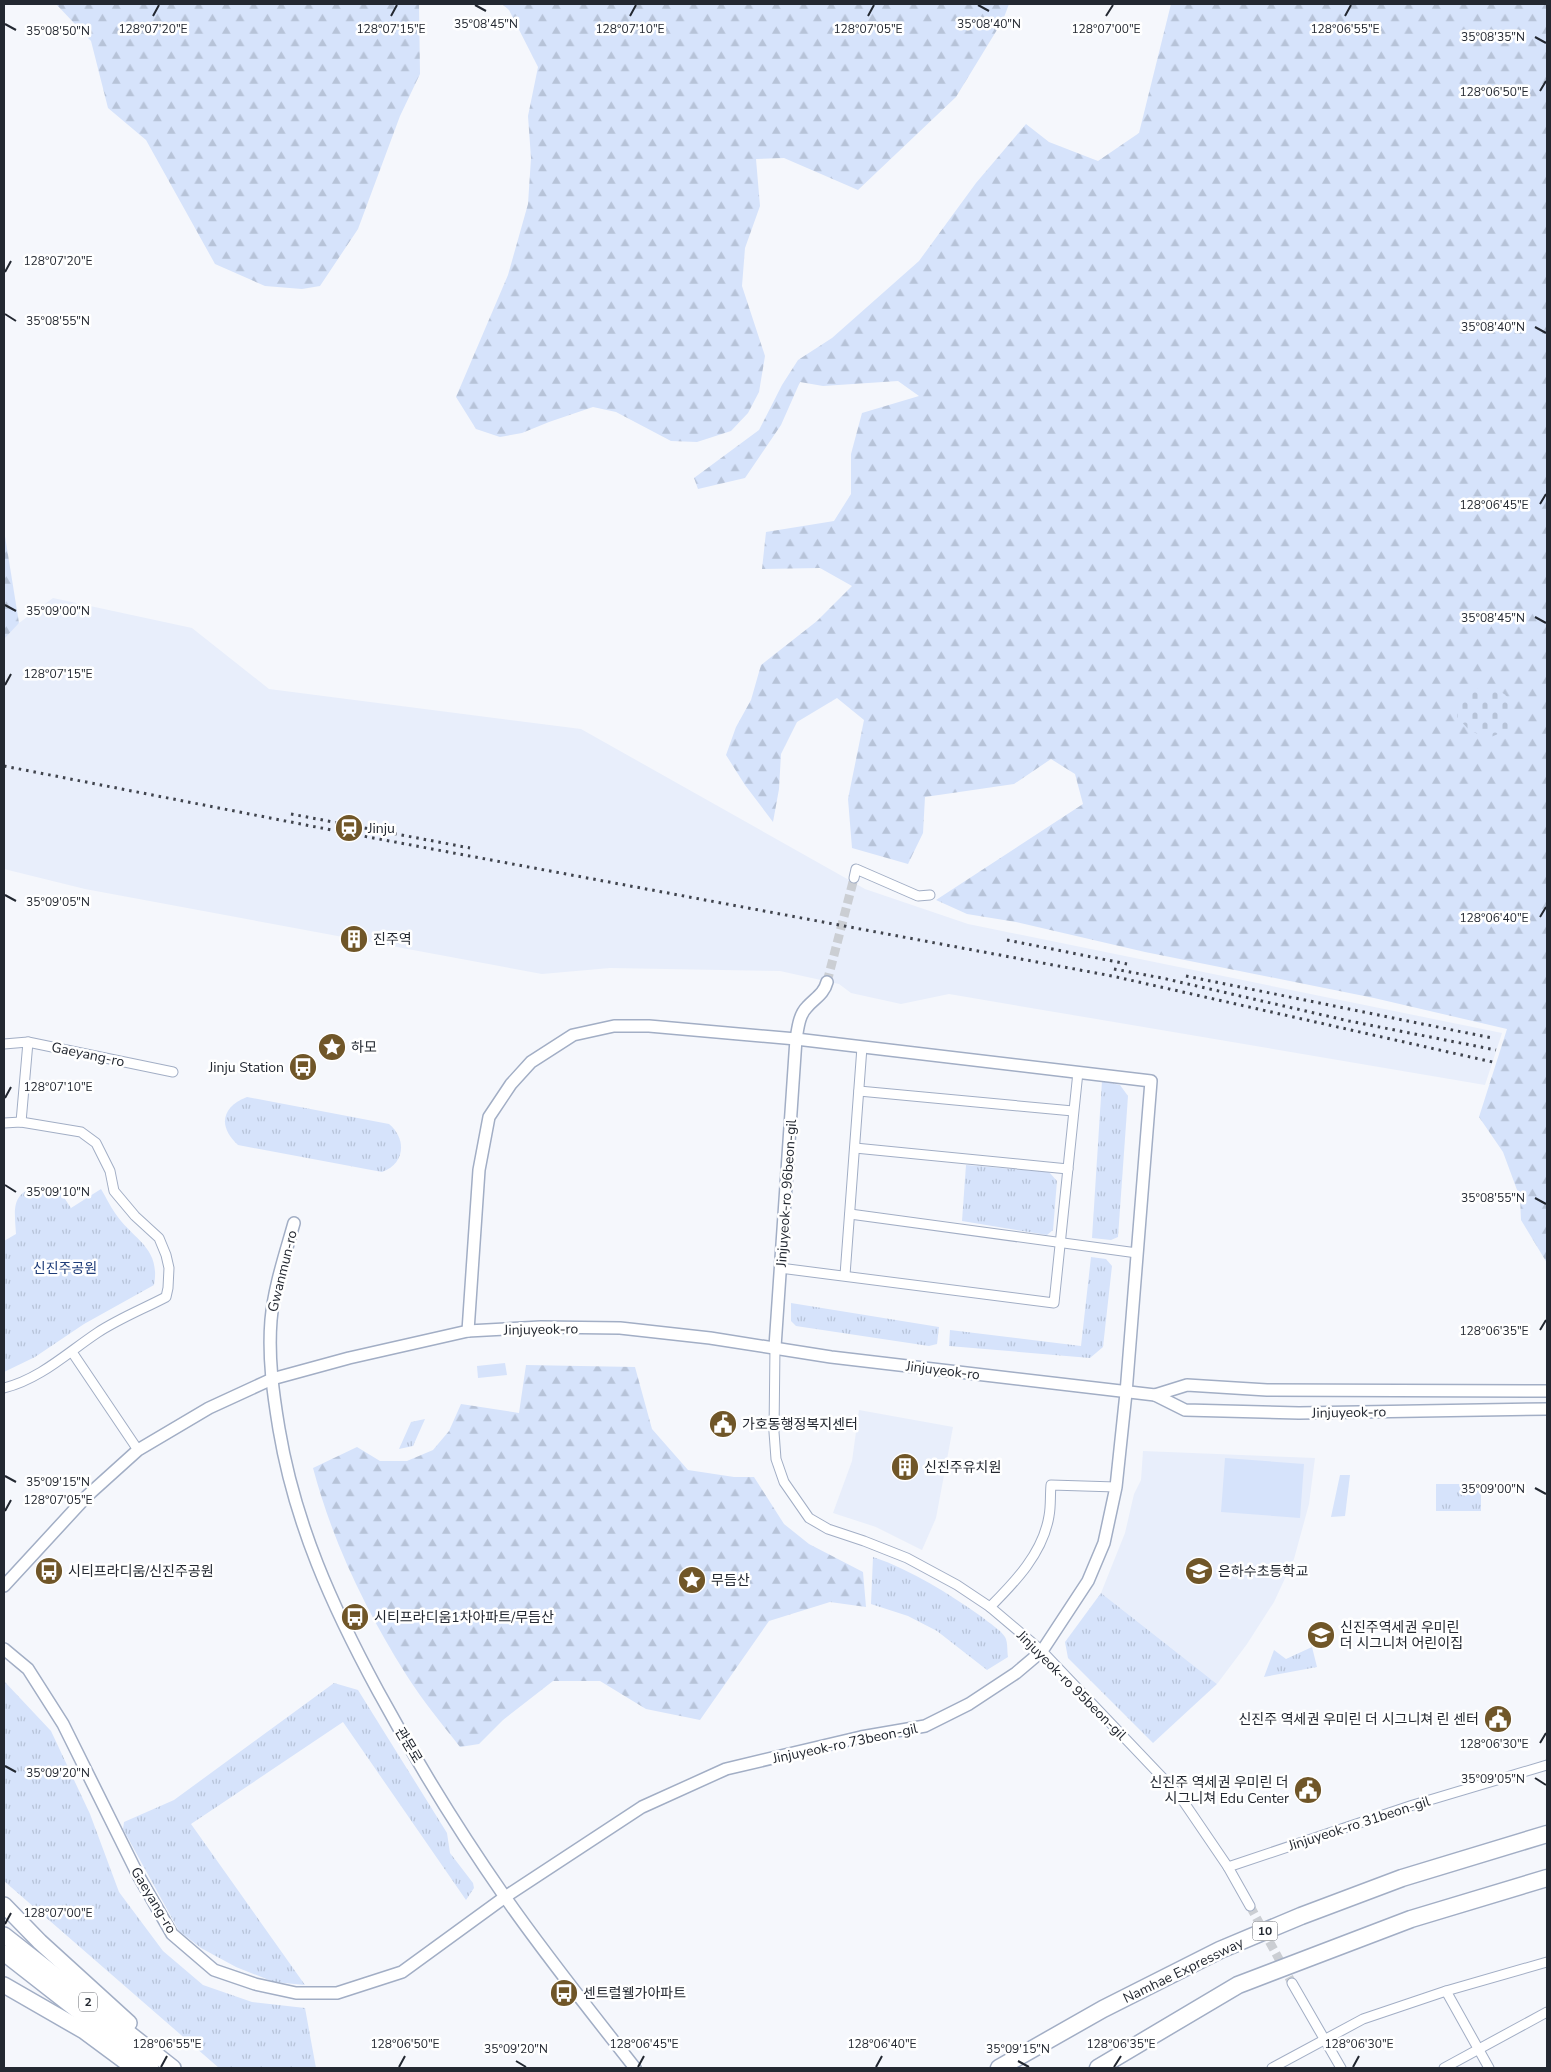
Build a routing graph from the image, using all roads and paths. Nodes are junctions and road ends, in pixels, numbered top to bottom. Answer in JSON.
{"nodes":[{"id":1,"x":854,"y":878,"type":"dead end"},
{"id":2,"x":930,"y":895,"type":"dead end"},
{"id":3,"x":827,"y":982,"type":"tunnel mouth"},
{"id":4,"x":796,"y":1039,"type":"junction"},
{"id":5,"x":28,"y":1042,"type":"junction"},
{"id":6,"x":4,"y":1044,"type":"edge"},
{"id":7,"x":862,"y":1047,"type":"junction"},
{"id":8,"x":173,"y":1072,"type":"dead end"},
{"id":9,"x":1078,"y":1072,"type":"junction"},
{"id":10,"x":859,"y":1091,"type":"junction"},
{"id":11,"x":1073,"y":1111,"type":"junction"},
{"id":12,"x":21,"y":1122,"type":"junction"},
{"id":13,"x":4,"y":1123,"type":"edge"},
{"id":14,"x":855,"y":1148,"type":"junction"},
{"id":15,"x":1068,"y":1169,"type":"junction"},
{"id":16,"x":850,"y":1214,"type":"junction"},
{"id":17,"x":294,"y":1223,"type":"dead end"},
{"id":18,"x":1060,"y":1242,"type":"junction"},
{"id":19,"x":1137,"y":1253,"type":"junction"},
{"id":20,"x":780,"y":1268,"type":"junction"},
{"id":21,"x":845,"y":1275,"type":"junction"},
{"id":22,"x":468,"y":1331,"type":"junction"},
{"id":23,"x":775,"y":1347,"type":"junction"},
{"id":24,"x":72,"y":1352,"type":"junction"},
{"id":25,"x":272,"y":1379,"type":"junction"},
{"id":26,"x":4,"y":1388,"type":"edge"},
{"id":27,"x":1547,"y":1391,"type":"edge"},
{"id":28,"x":1126,"y":1393,"type":"junction"},
{"id":29,"x":1156,"y":1395,"type":"junction"},
{"id":30,"x":1547,"y":1408,"type":"edge"},
{"id":31,"x":138,"y":1450,"type":"junction"},
{"id":32,"x":1116,"y":1488,"type":"junction"},
{"id":33,"x":4,"y":1586,"type":"edge"},
{"id":34,"x":990,"y":1608,"type":"junction"},
{"id":35,"x":4,"y":1649,"type":"edge"},
{"id":36,"x":1042,"y":1651,"type":"junction"},
{"id":37,"x":1547,"y":1765,"type":"edge"},
{"id":38,"x":1547,"y":1834,"type":"edge"},
{"id":39,"x":1228,"y":1867,"type":"junction"},
{"id":40,"x":1547,"y":1878,"type":"edge"},
{"id":41,"x":505,"y":1897,"type":"junction"},
{"id":42,"x":4,"y":1905,"type":"edge"},
{"id":43,"x":1250,"y":1906,"type":"tunnel mouth"},
{"id":44,"x":4,"y":1935,"type":"edge"},
{"id":45,"x":4,"y":1952,"type":"edge"},
{"id":46,"x":1547,"y":1962,"type":"edge"},
{"id":47,"x":1292,"y":1983,"type":"tunnel mouth"},
{"id":48,"x":4,"y":1985,"type":"edge"},
{"id":49,"x":1446,"y":1991,"type":"junction"},
{"id":50,"x":1547,"y":2012,"type":"edge"},
{"id":51,"x":1325,"y":2040,"type":"junction"},
{"id":52,"x":1478,"y":2049,"type":"junction"},
{"id":53,"x":151,"y":2052,"type":"junction"},
{"id":54,"x":134,"y":2068,"type":"edge"},
{"id":55,"x":151,"y":2068,"type":"edge"},
{"id":56,"x":172,"y":2068,"type":"edge"},
{"id":57,"x":634,"y":2068,"type":"edge"},
{"id":58,"x":999,"y":2068,"type":"edge"},
{"id":59,"x":1098,"y":2068,"type":"edge"},
{"id":60,"x":1272,"y":2068,"type":"edge"},
{"id":61,"x":1340,"y":2068,"type":"edge"},
{"id":62,"x":1444,"y":2068,"type":"edge"},
{"id":63,"x":1489,"y":2068,"type":"edge"}],
"edges":[{"from":1,"to":2,"type":"street"},
{"from":3,"to":4,"type":"street","name":"Jinjuyeok-ro 96beon-gil"},
{"from":4,"to":7,"type":"street"},
{"from":4,"to":20,"type":"street","name":"Jinjuyeok-ro 96beon-gil"},
{"from":4,"to":22,"type":"street"},
{"from":5,"to":6,"type":"street","name":"Gaeyang-ro"},
{"from":5,"to":8,"type":"street","name":"Gaeyang-ro"},
{"from":5,"to":12,"type":"street"},
{"from":7,"to":9,"type":"street"},
{"from":7,"to":10,"type":"street"},
{"from":9,"to":11,"type":"street"},
{"from":9,"to":19,"type":"street","name":"Jinjuyeok-ro 73beon-gil"},
{"from":10,"to":11,"type":"street"},
{"from":10,"to":14,"type":"street"},
{"from":11,"to":15,"type":"street"},
{"from":12,"to":13,"type":"street"},
{"from":12,"to":24,"type":"street"},
{"from":14,"to":15,"type":"street"},
{"from":14,"to":16,"type":"street"},
{"from":15,"to":18,"type":"street"},
{"from":16,"to":18,"type":"street"},
{"from":16,"to":21,"type":"street"},
{"from":17,"to":25,"type":"street","name":"Gwanmun-ro"},
{"from":18,"to":19,"type":"street"},
{"from":18,"to":21,"type":"street"},
{"from":19,"to":28,"type":"street","name":"Jinjuyeok-ro 73beon-gil"},
{"from":20,"to":21,"type":"street"},
{"from":20,"to":23,"type":"street","name":"Jinjuyeok-ro 96beon-gil"},
{"from":22,"to":23,"type":"street","name":"Jinjuyeok-ro"},
{"from":22,"to":25,"type":"street","name":"Jinjuyeok-ro"},
{"from":23,"to":28,"type":"street","name":"Jinjuyeok-ro"},
{"from":23,"to":34,"type":"street","name":"Jinjuyeok-ro 95beon-gil"},
{"from":24,"to":26,"type":"street"},
{"from":24,"to":31,"type":"street"},
{"from":25,"to":31,"type":"street","name":"Jinjuyeok-ro"},
{"from":25,"to":41,"type":"street","name":"관문로"},
{"from":27,"to":29,"type":"street","name":"Jinjuyeok-ro"},
{"from":28,"to":29,"type":"street","name":"Jinjuyeok-ro"},
{"from":28,"to":32,"type":"street","name":"Jinjuyeok-ro 73beon-gil"},
{"from":29,"to":30,"type":"street","name":"Jinjuyeok-ro"},
{"from":31,"to":33,"type":"street","name":"Jinjuyeok-ro"},
{"from":32,"to":34,"type":"street"},
{"from":32,"to":36,"type":"street","name":"Jinjuyeok-ro 73beon-gil"},
{"from":34,"to":36,"type":"street","name":"Jinjuyeok-ro 95beon-gil"},
{"from":35,"to":41,"type":"street","name":"Gaeyang-ro"},
{"from":36,"to":39,"type":"street","name":"Jinjuyeok-ro 95beon-gil"},
{"from":36,"to":41,"type":"street","name":"Jinjuyeok-ro 73beon-gil"},
{"from":37,"to":39,"type":"street","name":"Jinjuyeok-ro 31beon-gil"},
{"from":38,"to":58,"type":"highway","name":"Namhae Expressway","number":"10"},
{"from":39,"to":43,"type":"street","name":"Jinjuyeok-ro 95beon-gil"},
{"from":40,"to":59,"type":"highway"},
{"from":41,"to":57,"type":"street","name":"관문로"},
{"from":42,"to":53,"type":"highway"},
{"from":44,"to":53,"type":"highway","number":"2"},
{"from":45,"to":55,"type":"highway","number":"2"},
{"from":46,"to":49,"type":"street"},
{"from":47,"to":51,"type":"street"},
{"from":48,"to":54,"type":"highway"},
{"from":49,"to":51,"type":"street"},
{"from":49,"to":52,"type":"street"},
{"from":50,"to":52,"type":"street"},
{"from":51,"to":60,"type":"street"},
{"from":51,"to":61,"type":"street"},
{"from":52,"to":62,"type":"street"},
{"from":52,"to":63,"type":"street"},
{"from":53,"to":56,"type":"highway","number":"2"}]}
